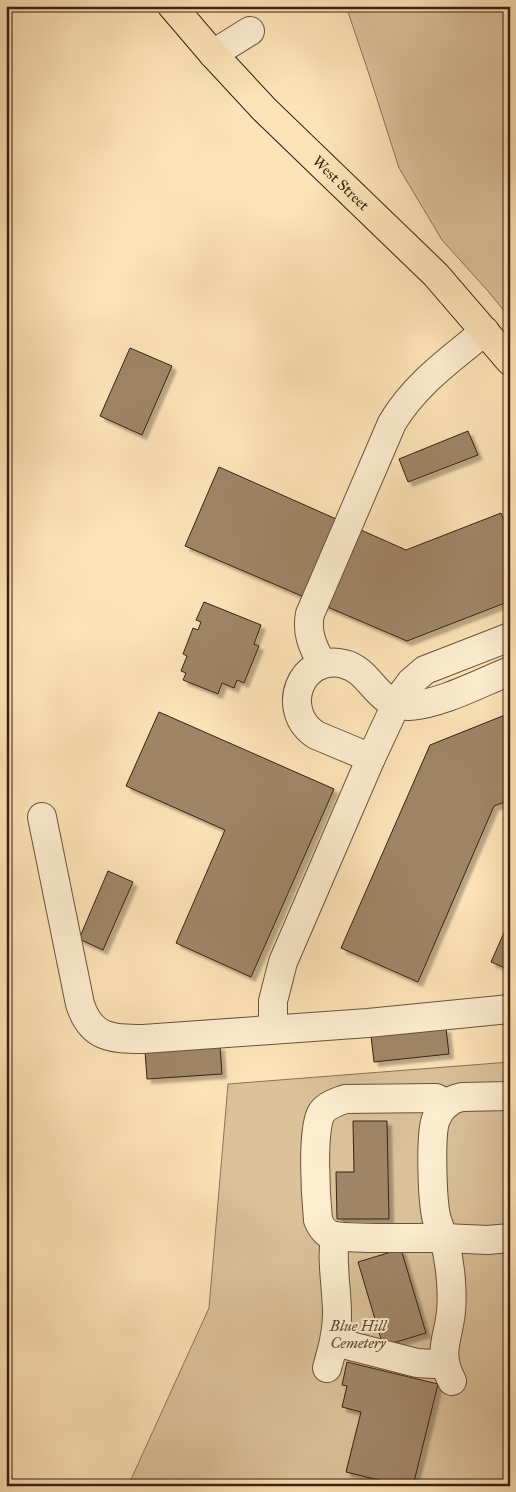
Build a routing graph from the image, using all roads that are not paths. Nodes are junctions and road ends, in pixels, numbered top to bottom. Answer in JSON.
{"nodes":[{"id":1,"x":172,"y":6,"type":"edge"},
{"id":2,"x":250,"y":31,"type":"dead end"},
{"id":3,"x":213,"y":54,"type":"junction"},
{"id":4,"x":485,"y":331,"type":"junction"},
{"id":5,"x":510,"y":361,"type":"edge"},
{"id":6,"x":510,"y":636,"type":"edge"},
{"id":7,"x":322,"y":664,"type":"junction"},
{"id":8,"x":510,"y":672,"type":"edge"},
{"id":9,"x":396,"y":706,"type":"junction"},
{"id":10,"x":371,"y":758,"type":"junction"},
{"id":11,"x":42,"y":817,"type":"dead end"},
{"id":12,"x":510,"y":1009,"type":"edge"},
{"id":13,"x":273,"y":1029,"type":"junction"},
{"id":14,"x":510,"y":1096,"type":"edge"},
{"id":15,"x":447,"y":1104,"type":"junction"},
{"id":16,"x":335,"y":1236,"type":"junction"},
{"id":17,"x":444,"y":1238,"type":"junction"},
{"id":18,"x":510,"y":1238,"type":"edge"},
{"id":19,"x":334,"y":1342,"type":"junction"},
{"id":20,"x":327,"y":1368,"type":"dead end"}],
"edges":[{"from":1,"to":3,"type":"main road","name":"West Street"},
{"from":2,"to":3,"type":"lane"},
{"from":3,"to":4,"type":"main road","name":"West Street"},
{"from":4,"to":5,"type":"main road","name":"West Street"},
{"from":4,"to":7,"type":"lane"},
{"from":6,"to":9,"type":"lane"},
{"from":7,"to":9,"type":"lane"},
{"from":7,"to":10,"type":"lane"},
{"from":8,"to":9,"type":"lane"},
{"from":9,"to":10,"type":"lane"},
{"from":10,"to":13,"type":"lane"},
{"from":11,"to":13,"type":"lane"},
{"from":12,"to":13,"type":"lane"},
{"from":14,"to":15,"type":"lane"},
{"from":15,"to":16,"type":"lane"},
{"from":15,"to":17,"type":"lane"},
{"from":16,"to":17,"type":"lane"},
{"from":16,"to":19,"type":"lane"},
{"from":17,"to":18,"type":"lane"},
{"from":17,"to":19,"type":"lane"},
{"from":19,"to":20,"type":"lane"}]}
